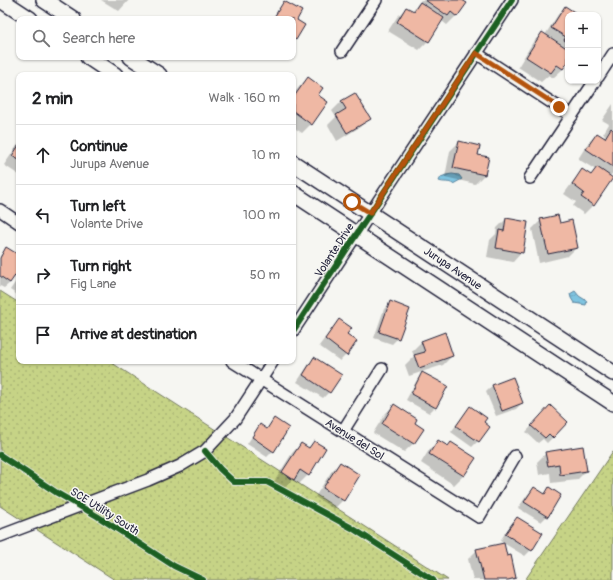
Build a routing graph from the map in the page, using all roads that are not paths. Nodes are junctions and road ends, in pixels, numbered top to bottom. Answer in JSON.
{"nodes":[{"id":1,"x":1,"y":0,"type":"edge"},
{"id":2,"x":44,"y":0,"type":"edge"},
{"id":3,"x":376,"y":0,"type":"edge"},
{"id":4,"x":512,"y":0,"type":"edge"},
{"id":5,"x":25,"y":16,"type":"edge"},
{"id":6,"x":68,"y":16,"type":"edge"},
{"id":7,"x":342,"y":51,"type":"dead end"},
{"id":8,"x":476,"y":53,"type":"junction"},
{"id":9,"x":613,"y":54,"type":"edge"},
{"id":10,"x":92,"y":60,"type":"edge"},
{"id":11,"x":136,"y":60,"type":"edge"},
{"id":12,"x":110,"y":72,"type":"edge"},
{"id":13,"x":154,"y":72,"type":"edge"},
{"id":14,"x":601,"y":72,"type":"edge"},
{"id":15,"x":593,"y":84,"type":"edge"},
{"id":16,"x":572,"y":116,"type":"junction"},
{"id":17,"x":296,"y":165,"type":"edge"},
{"id":18,"x":530,"y":178,"type":"dead end"},
{"id":19,"x":296,"y":195,"type":"edge"},
{"id":20,"x":0,"y":210,"type":"edge"},
{"id":21,"x":370,"y":213,"type":"junction"},
{"id":22,"x":16,"y":221,"type":"edge"},
{"id":23,"x":356,"y":234,"type":"junction"},
{"id":24,"x":296,"y":326,"type":"edge"},
{"id":25,"x":237,"y":364,"type":"edge"},
{"id":26,"x":271,"y":364,"type":"edge"},
{"id":27,"x":382,"y":369,"type":"dead end"},
{"id":28,"x":613,"y":373,"type":"edge"},
{"id":29,"x":261,"y":380,"type":"junction"},
{"id":30,"x":613,"y":403,"type":"edge"},
{"id":31,"x":342,"y":431,"type":"junction"},
{"id":32,"x":515,"y":456,"type":"dead end"},
{"id":33,"x":0,"y":536,"type":"edge"}],
"edges":[{"from":1,"to":5,"type":"main road"},
{"from":2,"to":6,"type":"main road"},
{"from":3,"to":7,"type":"street"},
{"from":4,"to":8,"type":"street","name":"Volante Drive"},
{"from":8,"to":16,"type":"street"},
{"from":8,"to":21,"type":"street","name":"Volante Drive"},
{"from":9,"to":14,"type":"street"},
{"from":10,"to":12,"type":"main road"},
{"from":11,"to":13,"type":"main road"},
{"from":15,"to":16,"type":"street"},
{"from":16,"to":18,"type":"street"},
{"from":17,"to":21,"type":"main road","name":"Jurupa Avenue"},
{"from":19,"to":23,"type":"main road"},
{"from":20,"to":22,"type":"street"},
{"from":21,"to":23,"type":"street","name":"Volante Drive"},
{"from":21,"to":28,"type":"main road","name":"Jurupa Avenue"},
{"from":23,"to":24,"type":"street","name":"Volante Drive"},
{"from":23,"to":30,"type":"main road"},
{"from":25,"to":29,"type":"street","name":"Avenue del Sol"},
{"from":26,"to":29,"type":"street"},
{"from":27,"to":31,"type":"street"},
{"from":29,"to":31,"type":"street","name":"Avenue del Sol"},
{"from":29,"to":33,"type":"street"},
{"from":31,"to":32,"type":"street","name":"Avenue del Sol"}]}
